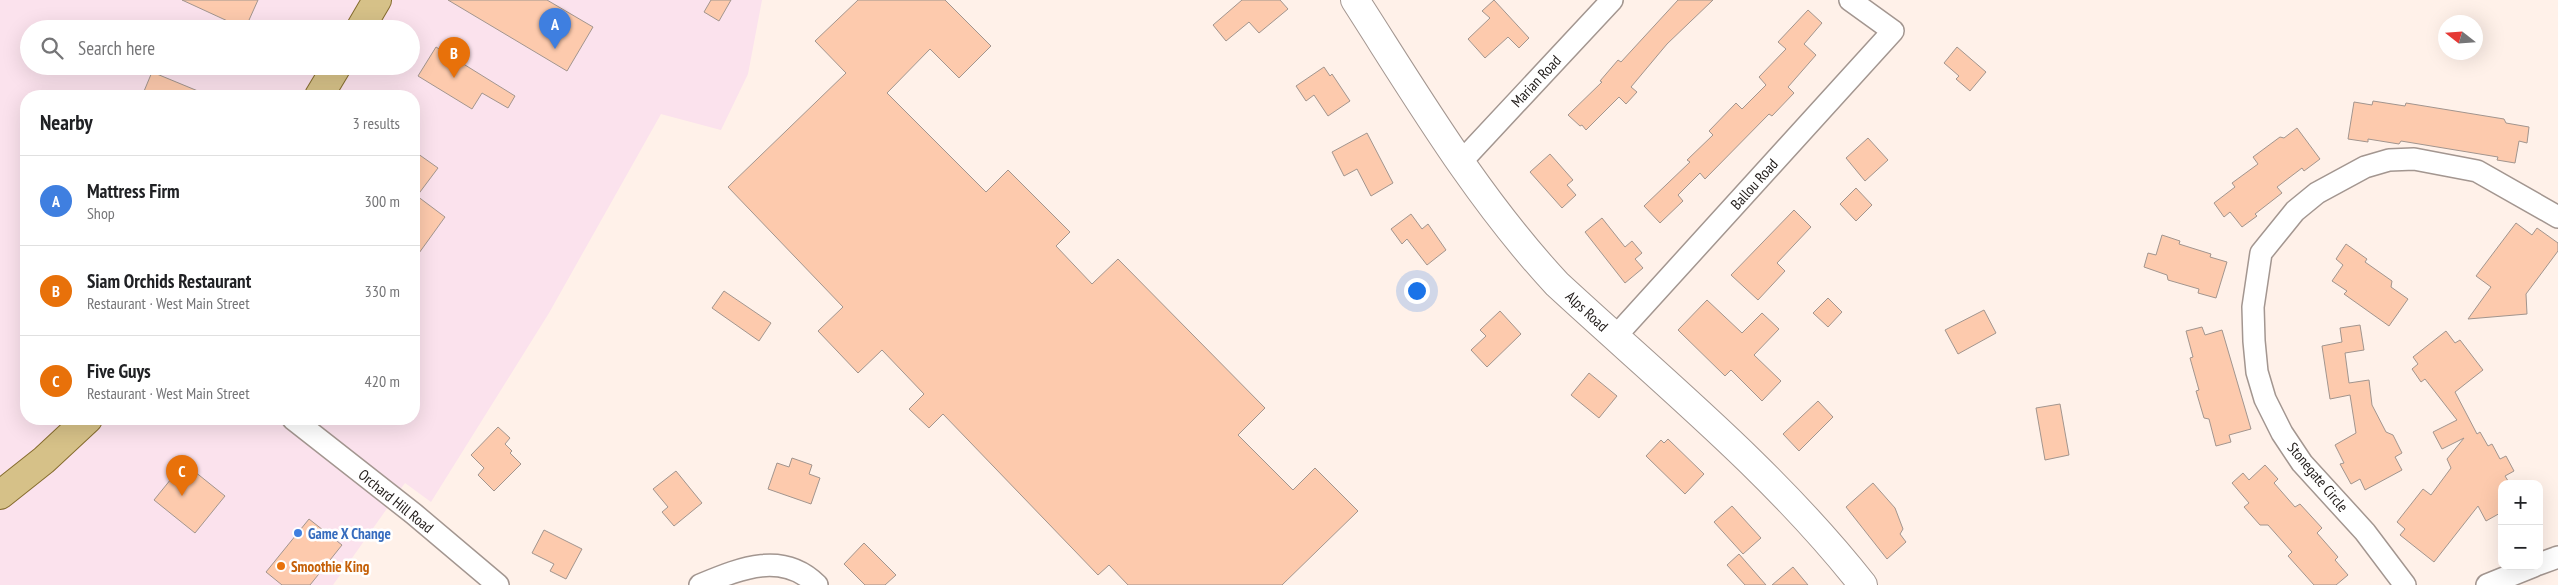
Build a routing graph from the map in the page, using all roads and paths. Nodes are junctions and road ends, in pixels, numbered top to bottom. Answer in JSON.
{"nodes":[{"id":1,"x":377,"y":0,"type":"edge"},
{"id":2,"x":1355,"y":0,"type":"edge"},
{"id":3,"x":1612,"y":0,"type":"edge"},
{"id":4,"x":1850,"y":0,"type":"edge"},
{"id":5,"x":365,"y":20,"type":"edge"},
{"id":6,"x":332,"y":75,"type":"edge"},
{"id":7,"x":323,"y":90,"type":"edge"},
{"id":8,"x":1460,"y":163,"type":"junction"},
{"id":9,"x":2558,"y":217,"type":"edge"},
{"id":10,"x":1615,"y":337,"type":"junction"},
{"id":11,"x":82,"y":425,"type":"edge"},
{"id":12,"x":301,"y":425,"type":"edge"},
{"id":13,"x":0,"y":495,"type":"edge"},
{"id":14,"x":2558,"y":557,"type":"edge"},
{"id":15,"x":2543,"y":563,"type":"edge"},
{"id":16,"x":2524,"y":570,"type":"edge"},
{"id":17,"x":498,"y":585,"type":"edge"},
{"id":18,"x":700,"y":585,"type":"edge"},
{"id":19,"x":816,"y":585,"type":"edge"},
{"id":20,"x":1863,"y":585,"type":"edge"},
{"id":21,"x":2405,"y":585,"type":"edge"},
{"id":22,"x":2487,"y":585,"type":"edge"}],
"edges":[{"from":1,"to":5,"type":"main road"},
{"from":2,"to":8,"type":"street","name":"Alps Road"},
{"from":3,"to":8,"type":"street","name":"Marian Road"},
{"from":4,"to":10,"type":"street","name":"Ballou Road"},
{"from":6,"to":7,"type":"main road"},
{"from":8,"to":10,"type":"street","name":"Alps Road"},
{"from":9,"to":21,"type":"street","name":"Stonegate Circle"},
{"from":10,"to":20,"type":"street","name":"Alps Road"},
{"from":11,"to":13,"type":"main road"},
{"from":12,"to":17,"type":"street","name":"Orchard Hill Road"},
{"from":14,"to":15,"type":"street"},
{"from":16,"to":22,"type":"street"},
{"from":18,"to":19,"type":"street"}]}
